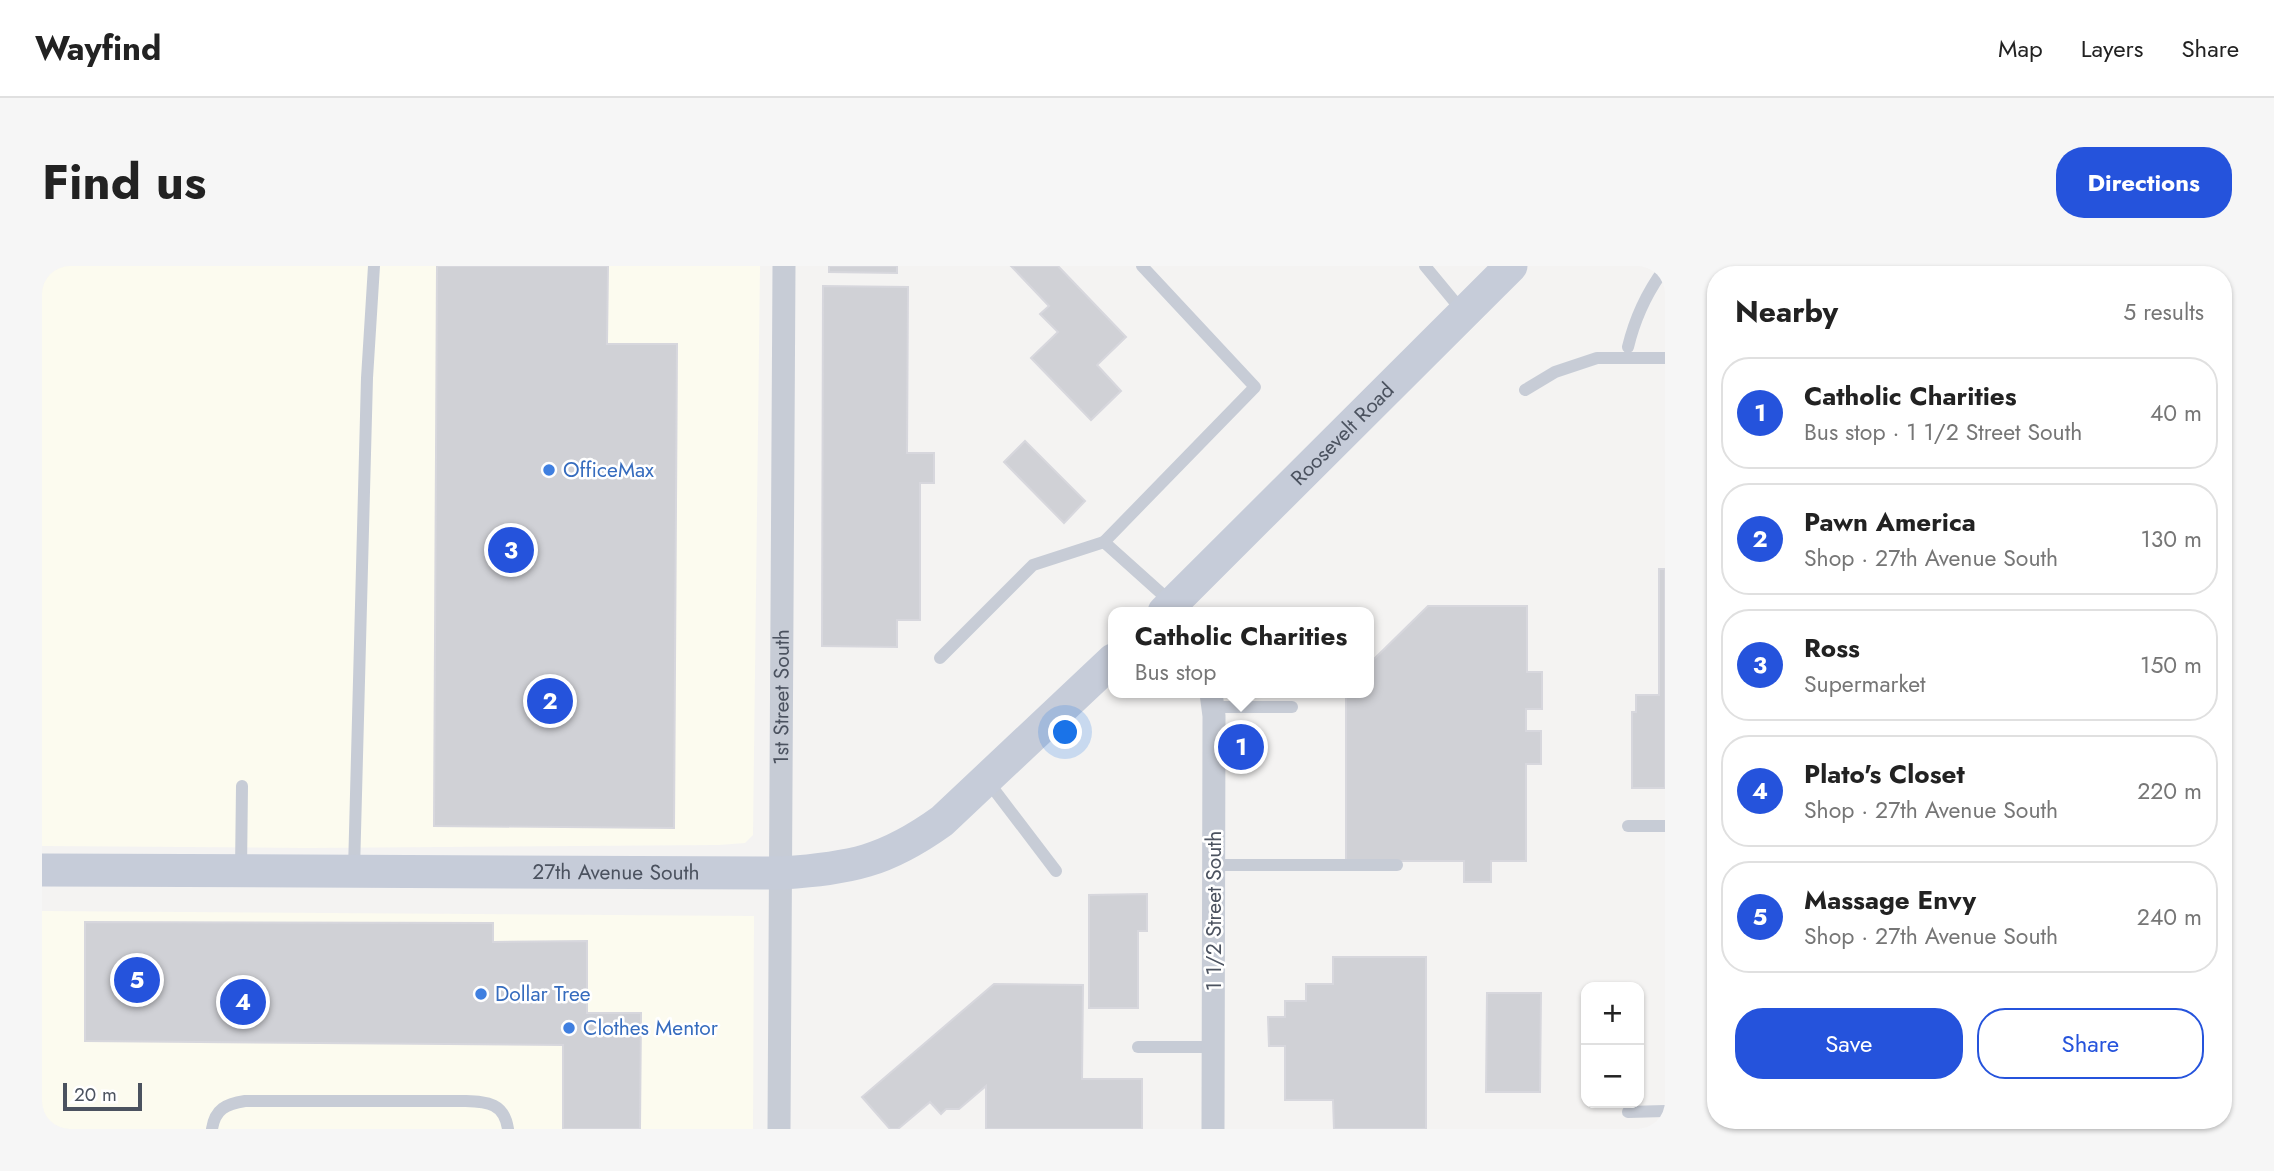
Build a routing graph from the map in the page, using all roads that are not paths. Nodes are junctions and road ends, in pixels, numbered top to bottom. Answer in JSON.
{"nodes":[{"id":1,"x":374,"y":266,"type":"edge"},
{"id":2,"x":784,"y":266,"type":"edge"},
{"id":3,"x":1142,"y":266,"type":"edge"},
{"id":4,"x":1425,"y":266,"type":"edge"},
{"id":5,"x":1511,"y":266,"type":"edge"},
{"id":6,"x":1665,"y":268,"type":"edge"},
{"id":7,"x":1464,"y":313,"type":"junction"},
{"id":8,"x":1628,"y":347,"type":"dead end"},
{"id":9,"x":1665,"y":358,"type":"edge"},
{"id":10,"x":1525,"y":390,"type":"dead end"},
{"id":11,"x":1104,"y":542,"type":"junction"},
{"id":12,"x":1170,"y":607,"type":"edge"},
{"id":13,"x":1174,"y":607,"type":"edge"},
{"id":14,"x":940,"y":658,"type":"dead end"},
{"id":15,"x":1108,"y":665,"type":"edge"},
{"id":16,"x":1212,"y":700,"type":"edge"},
{"id":17,"x":1292,"y":707,"type":"dead end"},
{"id":18,"x":986,"y":779,"type":"junction"},
{"id":19,"x":242,"y":786,"type":"dead end"},
{"id":20,"x":1628,"y":826,"type":"dead end"},
{"id":21,"x":1665,"y":826,"type":"edge"},
{"id":22,"x":1214,"y":865,"type":"junction"},
{"id":23,"x":1397,"y":865,"type":"dead end"},
{"id":24,"x":42,"y":870,"type":"edge"},
{"id":25,"x":241,"y":870,"type":"junction"},
{"id":26,"x":354,"y":871,"type":"junction"},
{"id":27,"x":1056,"y":871,"type":"dead end"},
{"id":28,"x":782,"y":873,"type":"junction"},
{"id":29,"x":1138,"y":1047,"type":"dead end"},
{"id":30,"x":1213,"y":1047,"type":"junction"},
{"id":31,"x":1665,"y":1111,"type":"edge"},
{"id":32,"x":1628,"y":1112,"type":"dead end"},
{"id":33,"x":212,"y":1129,"type":"edge"},
{"id":34,"x":508,"y":1129,"type":"edge"},
{"id":35,"x":779,"y":1129,"type":"edge"},
{"id":36,"x":1213,"y":1129,"type":"edge"}],
"edges":[{"from":1,"to":26,"type":"lane"},
{"from":2,"to":28,"type":"street","name":"1st Street South"},
{"from":3,"to":11,"type":"lane"},
{"from":4,"to":7,"type":"lane"},
{"from":5,"to":7,"type":"street","name":"Roosevelt Road"},
{"from":6,"to":8,"type":"lane"},
{"from":7,"to":13,"type":"street","name":"Roosevelt Road"},
{"from":9,"to":10,"type":"lane"},
{"from":11,"to":12,"type":"lane"},
{"from":11,"to":14,"type":"lane"},
{"from":15,"to":18,"type":"street","name":"27th Avenue South"},
{"from":16,"to":17,"type":"lane"},
{"from":16,"to":22,"type":"street","name":"1 1/2 Street South"},
{"from":18,"to":27,"type":"lane"},
{"from":18,"to":28,"type":"street","name":"27th Avenue South"},
{"from":19,"to":25,"type":"lane"},
{"from":20,"to":21,"type":"lane"},
{"from":22,"to":23,"type":"lane"},
{"from":22,"to":30,"type":"street","name":"1 1/2 Street South"},
{"from":24,"to":25,"type":"street","name":"27th Avenue South"},
{"from":25,"to":26,"type":"street","name":"27th Avenue South"},
{"from":26,"to":28,"type":"street","name":"27th Avenue South"},
{"from":28,"to":35,"type":"street","name":"1st Street South"},
{"from":29,"to":30,"type":"lane"},
{"from":30,"to":36,"type":"street","name":"1 1/2 Street South"},
{"from":31,"to":32,"type":"lane"},
{"from":33,"to":34,"type":"lane"}]}
